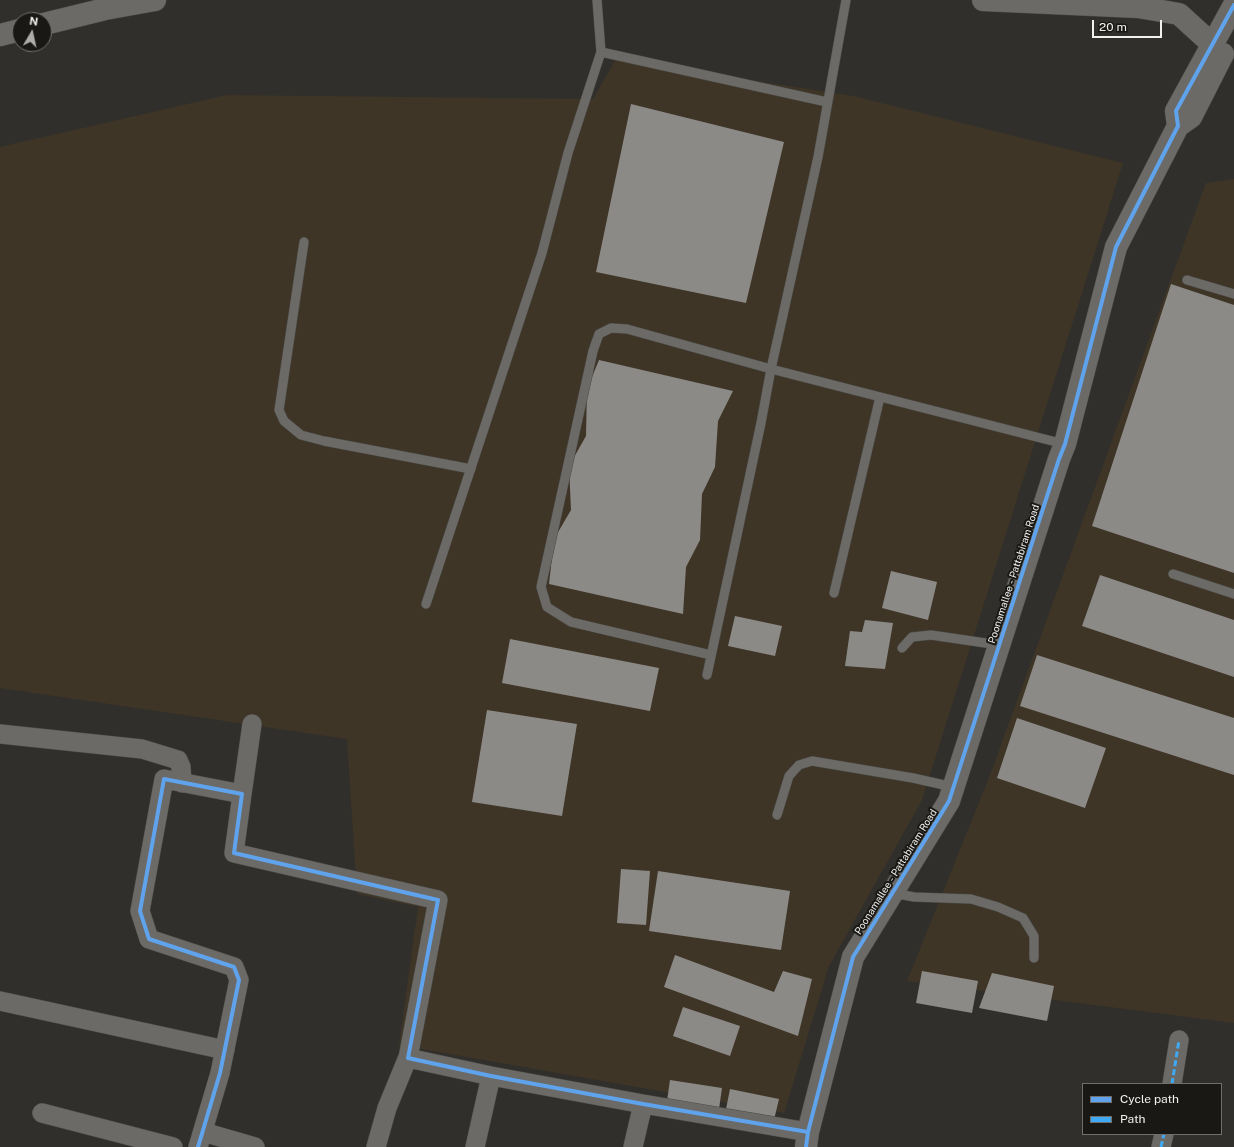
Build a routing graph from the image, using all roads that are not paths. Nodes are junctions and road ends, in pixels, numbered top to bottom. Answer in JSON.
{"nodes":[{"id":1,"x":155,"y":0,"type":"edge"},
{"id":2,"x":598,"y":0,"type":"edge"},
{"id":3,"x":846,"y":0,"type":"edge"},
{"id":4,"x":983,"y":0,"type":"edge"},
{"id":5,"x":1234,"y":5,"type":"edge"},
{"id":6,"x":1174,"y":7,"type":"edge"},
{"id":7,"x":52,"y":22,"type":"edge"},
{"id":8,"x":12,"y":32,"type":"edge"},
{"id":9,"x":1234,"y":33,"type":"edge"},
{"id":10,"x":0,"y":35,"type":"edge"},
{"id":11,"x":1212,"y":44,"type":"junction"},
{"id":12,"x":601,"y":52,"type":"junction"},
{"id":13,"x":1226,"y":61,"type":"edge"},
{"id":14,"x":828,"y":102,"type":"junction"},
{"id":15,"x":1178,"y":126,"type":"junction"},
{"id":16,"x":304,"y":242,"type":"dead end"},
{"id":17,"x":1187,"y":280,"type":"dead end"},
{"id":18,"x":1234,"y":294,"type":"edge"},
{"id":19,"x":771,"y":369,"type":"junction"},
{"id":20,"x":880,"y":397,"type":"junction"},
{"id":21,"x":1065,"y":444,"type":"junction"},
{"id":22,"x":471,"y":469,"type":"junction"},
{"id":23,"x":1172,"y":574,"type":"dead end"},
{"id":24,"x":834,"y":594,"type":"dead end"},
{"id":25,"x":1234,"y":594,"type":"edge"},
{"id":26,"x":426,"y":604,"type":"dead end"},
{"id":27,"x":999,"y":645,"type":"junction"},
{"id":28,"x":902,"y":648,"type":"dead end"},
{"id":29,"x":711,"y":654,"type":"junction"},
{"id":30,"x":707,"y":675,"type":"dead end"},
{"id":31,"x":252,"y":724,"type":"dead end"},
{"id":32,"x":0,"y":734,"type":"edge"},
{"id":33,"x":182,"y":783,"type":"junction"},
{"id":34,"x":953,"y":787,"type":"junction"},
{"id":35,"x":242,"y":794,"type":"junction"},
{"id":36,"x":777,"y":816,"type":"dead end"},
{"id":37,"x":892,"y":892,"type":"junction"},
{"id":38,"x":1034,"y":958,"type":"dead end"},
{"id":39,"x":0,"y":1001,"type":"edge"},
{"id":40,"x":1179,"y":1040,"type":"dead end"},
{"id":41,"x":225,"y":1050,"type":"junction"},
{"id":42,"x":408,"y":1057,"type":"junction"},
{"id":43,"x":491,"y":1076,"type":"junction"},
{"id":44,"x":1172,"y":1083,"type":"edge"},
{"id":45,"x":643,"y":1104,"type":"junction"},
{"id":46,"x":42,"y":1113,"type":"dead end"},
{"id":47,"x":1164,"y":1135,"type":"edge"},
{"id":48,"x":200,"y":1140,"type":"edge"},
{"id":49,"x":807,"y":1140,"type":"edge"},
{"id":50,"x":173,"y":1147,"type":"edge"},
{"id":51,"x":255,"y":1147,"type":"edge"},
{"id":52,"x":376,"y":1147,"type":"edge"},
{"id":53,"x":475,"y":1147,"type":"edge"},
{"id":54,"x":633,"y":1147,"type":"edge"},
{"id":55,"x":1161,"y":1147,"type":"edge"}],
"edges":[{"from":1,"to":7,"type":"street"},
{"from":2,"to":12,"type":"lane"},
{"from":3,"to":14,"type":"lane"},
{"from":4,"to":6,"type":"street"},
{"from":5,"to":11,"type":"street","name":"Poonamallee - Pattabiram Road"},
{"from":6,"to":11,"type":"street"},
{"from":8,"to":10,"type":"street"},
{"from":9,"to":13,"type":"street"},
{"from":11,"to":15,"type":"street","name":"Poonamallee - Pattabiram Road"},
{"from":12,"to":14,"type":"lane"},
{"from":12,"to":22,"type":"lane"},
{"from":13,"to":15,"type":"street"},
{"from":14,"to":19,"type":"lane"},
{"from":15,"to":21,"type":"street","name":"Poonamallee - Pattabiram Road"},
{"from":16,"to":22,"type":"lane"},
{"from":17,"to":18,"type":"lane"},
{"from":19,"to":20,"type":"lane"},
{"from":19,"to":29,"type":"lane"},
{"from":19,"to":29,"type":"lane"},
{"from":20,"to":21,"type":"lane"},
{"from":20,"to":24,"type":"lane"},
{"from":21,"to":27,"type":"street","name":"Poonamallee - Pattabiram Road"},
{"from":22,"to":26,"type":"lane"},
{"from":23,"to":25,"type":"lane"},
{"from":27,"to":28,"type":"lane"},
{"from":27,"to":34,"type":"street","name":"Poonamallee - Pattabiram Road"},
{"from":29,"to":30,"type":"lane"},
{"from":31,"to":35,"type":"street"},
{"from":32,"to":33,"type":"street"},
{"from":33,"to":35,"type":"street"},
{"from":33,"to":41,"type":"street"},
{"from":34,"to":36,"type":"lane"},
{"from":34,"to":37,"type":"street","name":"Poonamallee - Pattabiram Road"},
{"from":35,"to":42,"type":"street"},
{"from":37,"to":38,"type":"lane"},
{"from":37,"to":49,"type":"street","name":"Poonamallee - Pattabiram Road"},
{"from":39,"to":41,"type":"street"},
{"from":40,"to":44,"type":"street"},
{"from":41,"to":48,"type":"street"},
{"from":42,"to":43,"type":"street"},
{"from":42,"to":52,"type":"street"},
{"from":43,"to":45,"type":"street"},
{"from":43,"to":53,"type":"street"},
{"from":45,"to":49,"type":"street"},
{"from":45,"to":54,"type":"street"},
{"from":46,"to":50,"type":"street"},
{"from":47,"to":55,"type":"street"},
{"from":48,"to":51,"type":"street"}]}
